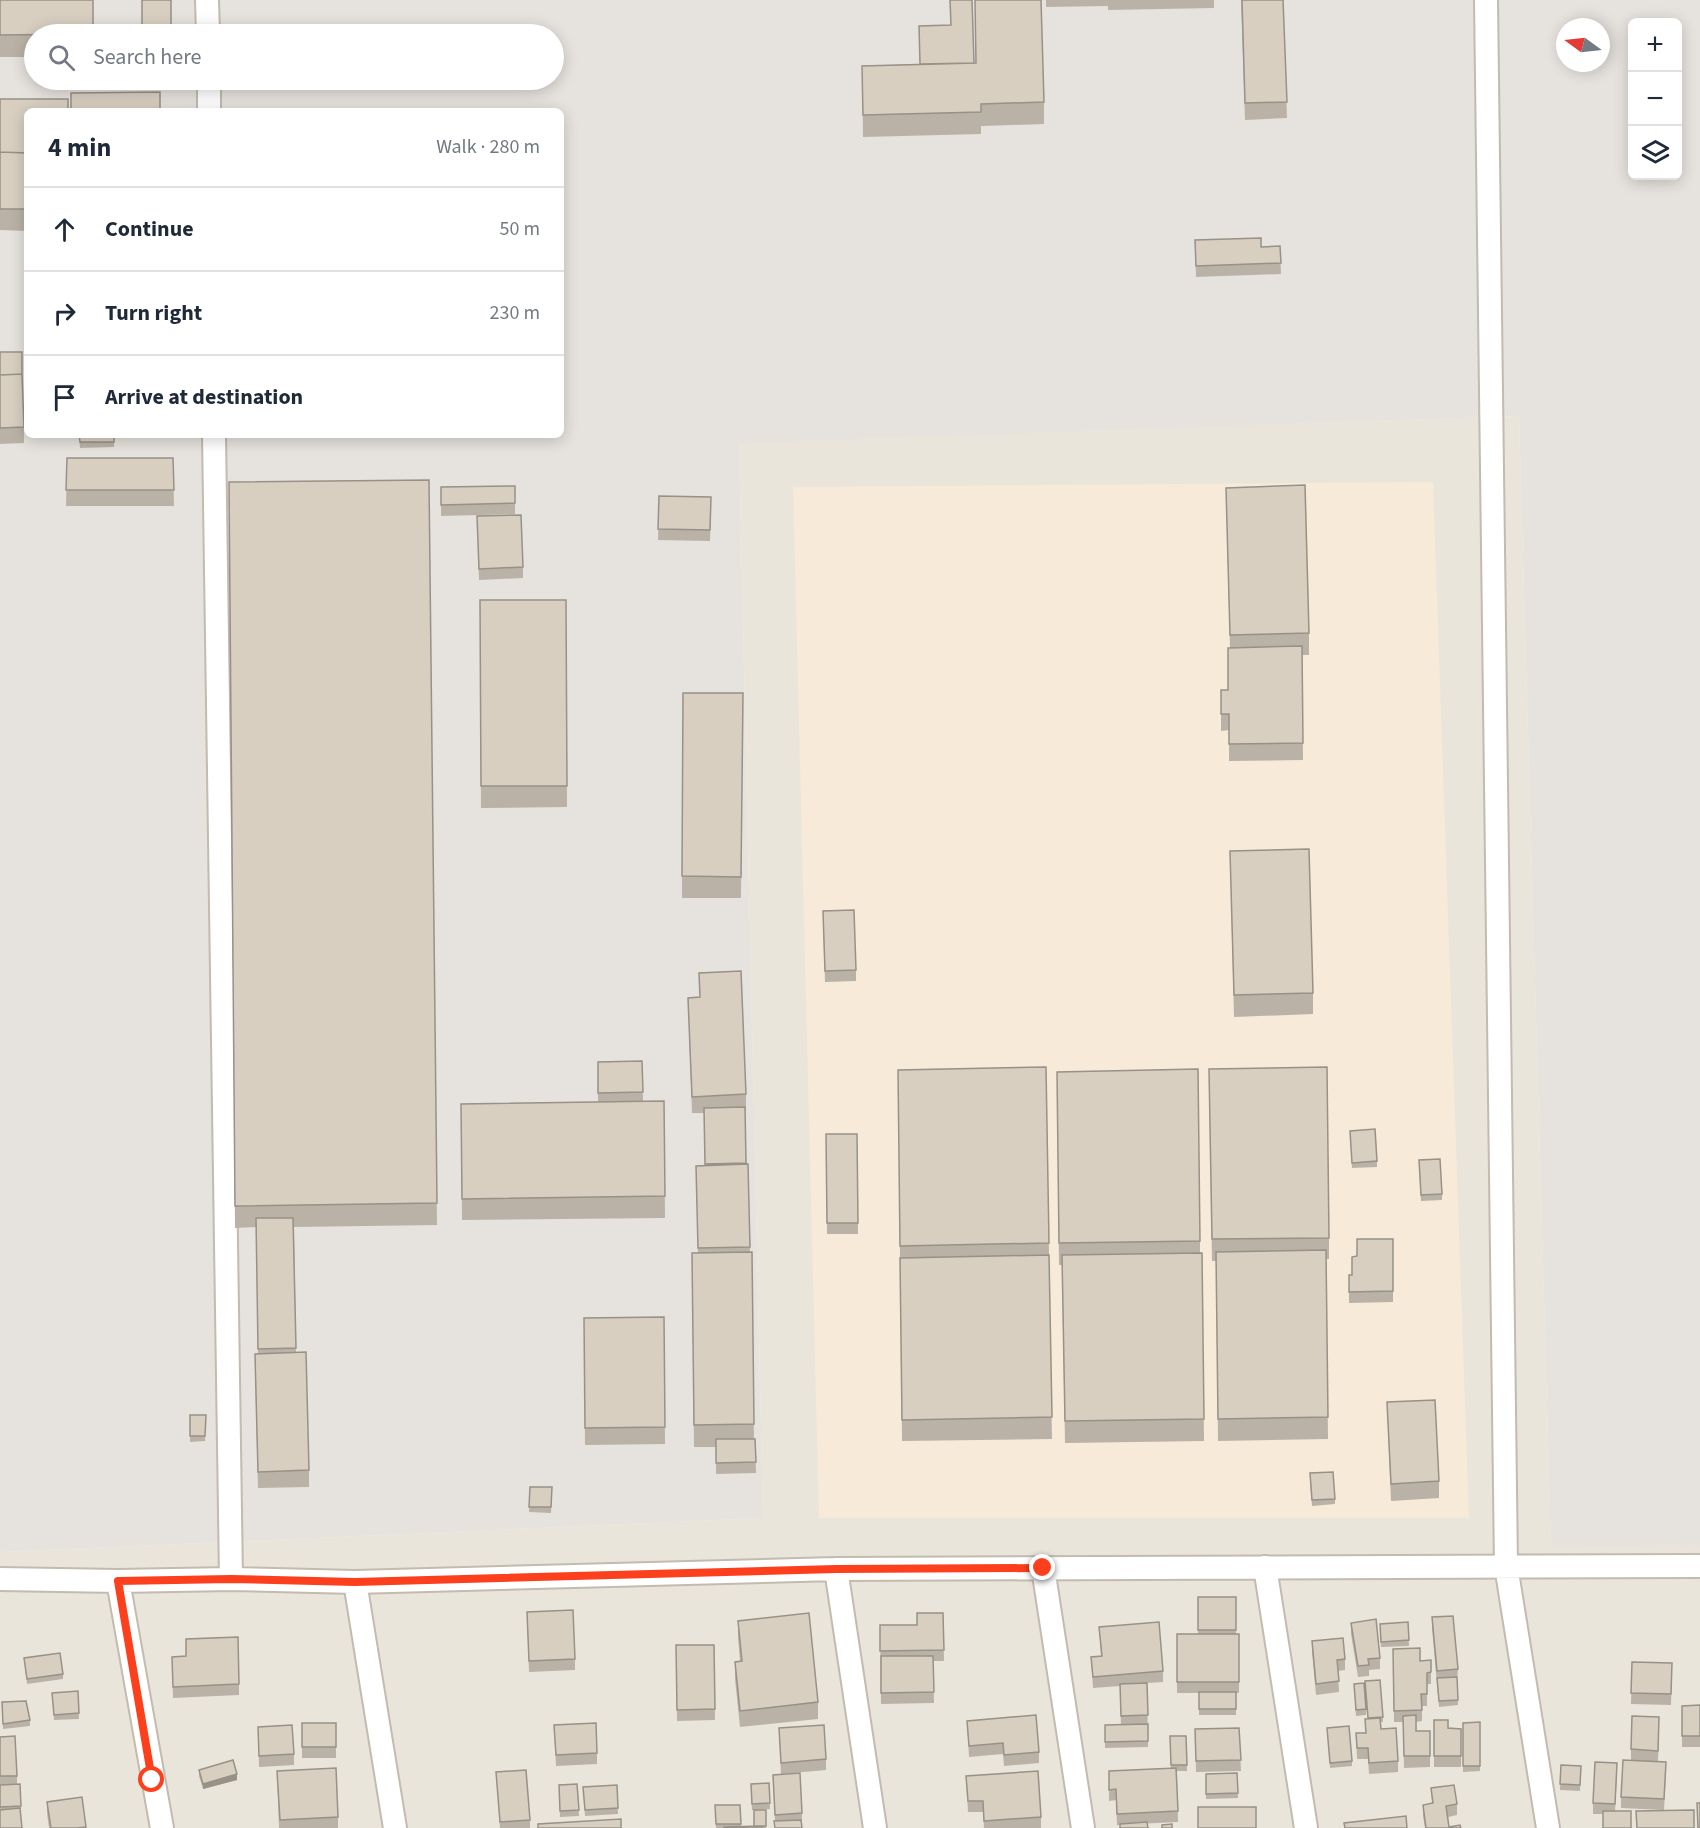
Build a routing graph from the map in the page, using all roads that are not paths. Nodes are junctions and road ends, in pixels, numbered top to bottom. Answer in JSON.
{"nodes":[{"id":1,"x":207,"y":0,"type":"edge"},
{"id":2,"x":1486,"y":0,"type":"edge"},
{"id":3,"x":208,"y":24,"type":"edge"},
{"id":4,"x":208,"y":90,"type":"edge"},
{"id":5,"x":209,"y":108,"type":"edge"},
{"id":6,"x":214,"y":438,"type":"edge"},
{"id":7,"x":1506,"y":1566,"type":"junction"},
{"id":8,"x":1700,"y":1566,"type":"edge"},
{"id":9,"x":1265,"y":1567,"type":"junction"},
{"id":10,"x":1043,"y":1568,"type":"junction"},
{"id":11,"x":836,"y":1569,"type":"junction"},
{"id":12,"x":0,"y":1579,"type":"edge"},
{"id":13,"x":231,"y":1579,"type":"junction"},
{"id":14,"x":118,"y":1581,"type":"junction"},
{"id":15,"x":355,"y":1582,"type":"junction"},
{"id":16,"x":162,"y":1828,"type":"edge"},
{"id":17,"x":395,"y":1828,"type":"edge"},
{"id":18,"x":875,"y":1828,"type":"edge"},
{"id":19,"x":1083,"y":1828,"type":"edge"},
{"id":20,"x":1306,"y":1828,"type":"edge"},
{"id":21,"x":1548,"y":1828,"type":"edge"}],
"edges":[{"from":1,"to":3,"type":"street"},
{"from":2,"to":7,"type":"street"},
{"from":4,"to":5,"type":"street"},
{"from":6,"to":13,"type":"street"},
{"from":7,"to":8,"type":"street"},
{"from":7,"to":9,"type":"street"},
{"from":7,"to":21,"type":"street"},
{"from":9,"to":10,"type":"street"},
{"from":9,"to":20,"type":"street"},
{"from":10,"to":11,"type":"street"},
{"from":10,"to":19,"type":"street"},
{"from":11,"to":15,"type":"street"},
{"from":11,"to":18,"type":"street"},
{"from":12,"to":14,"type":"street"},
{"from":13,"to":14,"type":"street"},
{"from":13,"to":15,"type":"street"},
{"from":14,"to":16,"type":"street"},
{"from":15,"to":17,"type":"street"}]}
